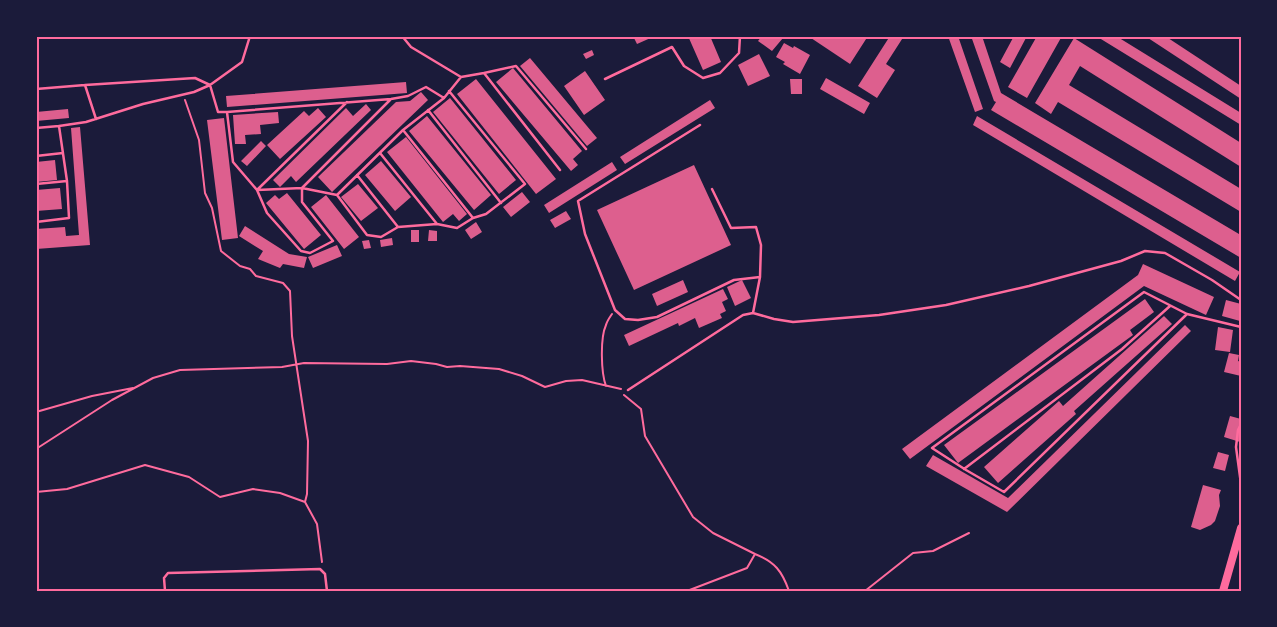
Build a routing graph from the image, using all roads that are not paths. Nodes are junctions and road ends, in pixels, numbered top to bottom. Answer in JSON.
{"nodes":[{"id":1,"x":250,"y":36,"type":"edge"},
{"id":2,"x":402,"y":36,"type":"edge"},
{"id":3,"x":587,"y":36,"type":"edge"},
{"id":4,"x":602,"y":36,"type":"edge"},
{"id":5,"x":740,"y":36,"type":"edge"},
{"id":6,"x":484,"y":73,"type":"junction"},
{"id":7,"x":461,"y":77,"type":"junction"},
{"id":8,"x":605,"y":79,"type":"dead end"},
{"id":9,"x":85,"y":85,"type":"junction"},
{"id":10,"x":210,"y":85,"type":"junction"},
{"id":11,"x":36,"y":90,"type":"edge"},
{"id":12,"x":449,"y":91,"type":"junction"},
{"id":13,"x":444,"y":98,"type":"junction"},
{"id":14,"x":391,"y":99,"type":"junction"},
{"id":15,"x":347,"y":102,"type":"junction"},
{"id":16,"x":428,"y":110,"type":"junction"},
{"id":17,"x":227,"y":112,"type":"junction"},
{"id":18,"x":96,"y":119,"type":"junction"},
{"id":19,"x":700,"y":124,"type":"dead end"},
{"id":20,"x":59,"y":126,"type":"junction"},
{"id":21,"x":36,"y":128,"type":"edge"},
{"id":22,"x":403,"y":130,"type":"junction"},
{"id":23,"x":586,"y":149,"type":"dead end"},
{"id":24,"x":63,"y":153,"type":"junction"},
{"id":25,"x":380,"y":153,"type":"junction"},
{"id":26,"x":36,"y":156,"type":"edge"},
{"id":27,"x":560,"y":170,"type":"dead end"},
{"id":28,"x":357,"y":175,"type":"junction"},
{"id":29,"x":67,"y":181,"type":"junction"},
{"id":30,"x":36,"y":184,"type":"edge"},
{"id":31,"x":302,"y":188,"type":"junction"},
{"id":32,"x":712,"y":188,"type":"dead end"},
{"id":33,"x":257,"y":190,"type":"junction"},
{"id":34,"x":337,"y":195,"type":"junction"},
{"id":35,"x":502,"y":202,"type":"junction"},
{"id":36,"x":473,"y":218,"type":"junction"},
{"id":37,"x":36,"y":222,"type":"edge"},
{"id":38,"x":437,"y":224,"type":"junction"},
{"id":39,"x":398,"y":227,"type":"junction"},
{"id":40,"x":760,"y":277,"type":"junction"},
{"id":41,"x":1241,"y":300,"type":"edge"},
{"id":42,"x":1170,"y":306,"type":"junction"},
{"id":43,"x":753,"y":313,"type":"junction"},
{"id":44,"x":1187,"y":314,"type":"junction"},
{"id":45,"x":1241,"y":327,"type":"edge"},
{"id":46,"x":628,"y":390,"type":"road end"},
{"id":47,"x":1241,"y":424,"type":"edge"},
{"id":48,"x":964,"y":469,"type":"junction"},
{"id":49,"x":1241,"y":484,"type":"edge"},
{"id":50,"x":1241,"y":528,"type":"edge"},
{"id":51,"x":165,"y":591,"type":"edge"},
{"id":52,"x":326,"y":591,"type":"edge"},
{"id":53,"x":1223,"y":591,"type":"edge"}],
"edges":[{"from":1,"to":10,"type":"lane"},
{"from":2,"to":7,"type":"lane"},
{"from":3,"to":4,"type":"lane"},
{"from":5,"to":8,"type":"lane"},
{"from":6,"to":7,"type":"lane"},
{"from":6,"to":23,"type":"lane"},
{"from":6,"to":27,"type":"lane"},
{"from":7,"to":12,"type":"lane"},
{"from":9,"to":10,"type":"lane"},
{"from":9,"to":11,"type":"lane"},
{"from":9,"to":18,"type":"lane"},
{"from":10,"to":17,"type":"lane"},
{"from":10,"to":18,"type":"lane"},
{"from":12,"to":13,"type":"lane"},
{"from":12,"to":35,"type":"lane"},
{"from":13,"to":14,"type":"lane"},
{"from":13,"to":16,"type":"lane"},
{"from":14,"to":15,"type":"lane"},
{"from":14,"to":31,"type":"lane"},
{"from":15,"to":17,"type":"lane"},
{"from":15,"to":33,"type":"lane"},
{"from":16,"to":22,"type":"lane"},
{"from":16,"to":35,"type":"lane"},
{"from":17,"to":33,"type":"lane"},
{"from":18,"to":20,"type":"lane"},
{"from":19,"to":40,"type":"lane"},
{"from":20,"to":21,"type":"lane"},
{"from":20,"to":24,"type":"lane"},
{"from":22,"to":25,"type":"lane"},
{"from":22,"to":36,"type":"lane"},
{"from":24,"to":26,"type":"lane"},
{"from":24,"to":29,"type":"lane"},
{"from":25,"to":28,"type":"lane"},
{"from":25,"to":38,"type":"lane"},
{"from":28,"to":34,"type":"lane"},
{"from":28,"to":39,"type":"lane"},
{"from":29,"to":30,"type":"lane"},
{"from":29,"to":37,"type":"lane"},
{"from":31,"to":33,"type":"lane"},
{"from":31,"to":33,"type":"lane"},
{"from":31,"to":34,"type":"lane"},
{"from":32,"to":40,"type":"lane"},
{"from":34,"to":39,"type":"lane"},
{"from":35,"to":36,"type":"lane"},
{"from":36,"to":38,"type":"lane"},
{"from":38,"to":39,"type":"lane"},
{"from":40,"to":43,"type":"lane"},
{"from":41,"to":43,"type":"lane"},
{"from":42,"to":44,"type":"lane"},
{"from":42,"to":48,"type":"lane"},
{"from":42,"to":48,"type":"lane"},
{"from":43,"to":46,"type":"lane"},
{"from":44,"to":45,"type":"lane"},
{"from":44,"to":48,"type":"lane"},
{"from":47,"to":49,"type":"lane"},
{"from":50,"to":53,"type":"main road"},
{"from":51,"to":52,"type":"lane"}]}
